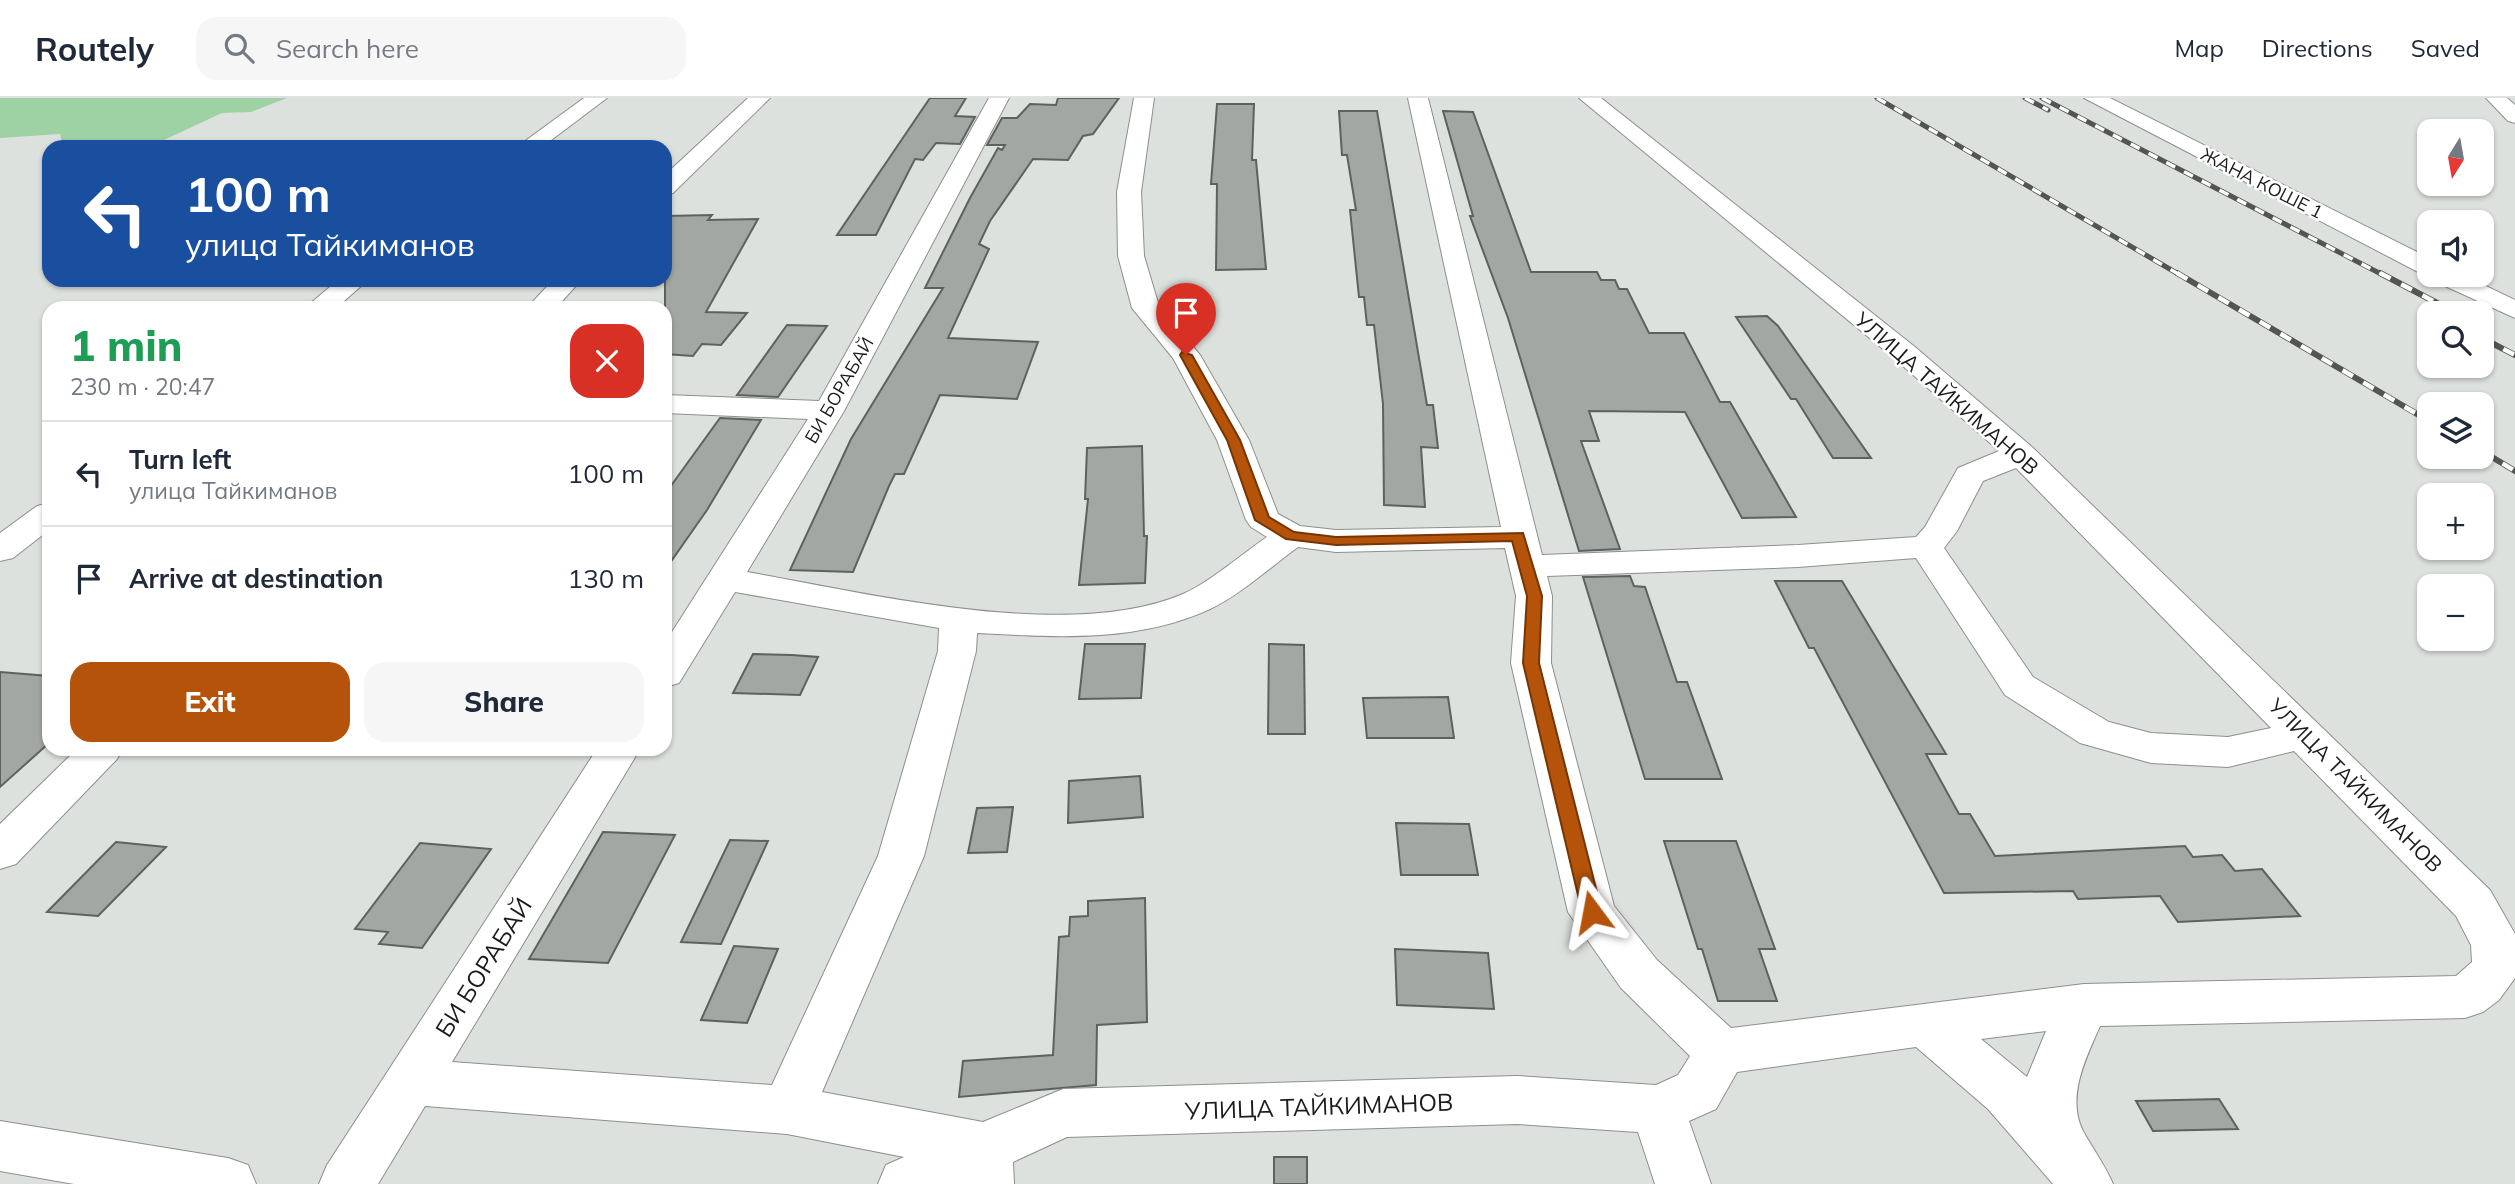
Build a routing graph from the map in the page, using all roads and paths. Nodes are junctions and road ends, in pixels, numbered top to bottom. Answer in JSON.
{"nodes":[{"id":1,"x":597,"y":98,"type":"edge"},
{"id":2,"x":760,"y":98,"type":"edge"},
{"id":3,"x":999,"y":98,"type":"edge"},
{"id":4,"x":1144,"y":98,"type":"edge"},
{"id":5,"x":1418,"y":98,"type":"edge"},
{"id":6,"x":1589,"y":98,"type":"edge"},
{"id":7,"x":2095,"y":98,"type":"edge"},
{"id":8,"x":2496,"y":98,"type":"edge"},
{"id":9,"x":2515,"y":117,"type":"edge"},
{"id":10,"x":538,"y":140,"type":"edge"},
{"id":11,"x":672,"y":181,"type":"edge"},
{"id":12,"x":2417,"y":262,"type":"edge"},
{"id":13,"x":346,"y":287,"type":"edge"},
{"id":14,"x":561,"y":287,"type":"edge"},
{"id":15,"x":2468,"y":287,"type":"edge"},
{"id":16,"x":327,"y":301,"type":"edge"},
{"id":17,"x":548,"y":301,"type":"edge"},
{"id":18,"x":2515,"y":310,"type":"edge"},
{"id":19,"x":672,"y":404,"type":"edge"},
{"id":20,"x":829,"y":411,"type":"junction"},
{"id":21,"x":2021,"y":454,"type":"junction"},
{"id":22,"x":42,"y":518,"type":"edge"},
{"id":23,"x":1291,"y":536,"type":"junction"},
{"id":24,"x":1926,"y":547,"type":"junction"},
{"id":25,"x":0,"y":550,"type":"edge"},
{"id":26,"x":1522,"y":551,"type":"junction"},
{"id":27,"x":724,"y":579,"type":"junction"},
{"id":28,"x":958,"y":620,"type":"junction"},
{"id":29,"x":672,"y":663,"type":"edge"},
{"id":30,"x":2306,"y":734,"type":"junction"},
{"id":31,"x":95,"y":756,"type":"edge"},
{"id":32,"x":614,"y":756,"type":"edge"},
{"id":33,"x":0,"y":852,"type":"edge"},
{"id":34,"x":2507,"y":965,"type":"edge"},
{"id":35,"x":2084,"y":1004,"type":"junction"},
{"id":36,"x":1926,"y":1024,"type":"junction"},
{"id":37,"x":1721,"y":1052,"type":"junction"},
{"id":38,"x":411,"y":1082,"type":"junction"},
{"id":39,"x":787,"y":1110,"type":"junction"},
{"id":40,"x":1658,"y":1110,"type":"junction"},
{"id":41,"x":0,"y":1146,"type":"edge"},
{"id":42,"x":985,"y":1166,"type":"edge"},
{"id":43,"x":2076,"y":1172,"type":"edge"},
{"id":44,"x":228,"y":1184,"type":"edge"},
{"id":45,"x":348,"y":1184,"type":"edge"},
{"id":46,"x":906,"y":1184,"type":"edge"},
{"id":47,"x":1683,"y":1184,"type":"edge"}],
"edges":[{"from":1,"to":10,"type":"street"},
{"from":2,"to":11,"type":"street"},
{"from":3,"to":20,"type":"street","name":"БИ БОРАБАЙ"},
{"from":4,"to":23,"type":"street"},
{"from":5,"to":26,"type":"street"},
{"from":6,"to":21,"type":"street","name":"УЛИЦА ТАЙКИМАНОВ"},
{"from":7,"to":12,"type":"street","name":"ЖАНА КОШЕ 1"},
{"from":8,"to":9,"type":"street"},
{"from":13,"to":16,"type":"street"},
{"from":14,"to":17,"type":"street"},
{"from":15,"to":18,"type":"street"},
{"from":19,"to":20,"type":"street"},
{"from":20,"to":27,"type":"street","name":"БИ БОРАБАЙ"},
{"from":21,"to":24,"type":"street"},
{"from":21,"to":30,"type":"street","name":"УЛИЦА ТАЙКИМАНОВ"},
{"from":22,"to":25,"type":"street"},
{"from":23,"to":26,"type":"street"},
{"from":23,"to":28,"type":"street"},
{"from":24,"to":26,"type":"street"},
{"from":24,"to":30,"type":"street"},
{"from":26,"to":37,"type":"street"},
{"from":27,"to":28,"type":"street"},
{"from":27,"to":29,"type":"street","name":"БИ БОРАБАЙ"},
{"from":28,"to":39,"type":"street"},
{"from":30,"to":34,"type":"street","name":"УЛИЦА ТАЙКИМАНОВ"},
{"from":31,"to":33,"type":"street"},
{"from":32,"to":38,"type":"street","name":"БИ БОРАБАЙ"},
{"from":34,"to":35,"type":"street","name":"УЛИЦА ТАЙКИМАНОВ"},
{"from":35,"to":36,"type":"street","name":"УЛИЦА ТАЙКИМАНОВ"},
{"from":35,"to":43,"type":"street"},
{"from":36,"to":37,"type":"street","name":"УЛИЦА ТАЙКИМАНОВ"},
{"from":36,"to":43,"type":"street"},
{"from":37,"to":40,"type":"street","name":"УЛИЦА ТАЙКИМАНОВ"},
{"from":38,"to":39,"type":"street"},
{"from":38,"to":45,"type":"street","name":"БИ БОРАБАЙ"},
{"from":39,"to":42,"type":"street"},
{"from":40,"to":42,"type":"street","name":"УЛИЦА ТАЙКИМАНОВ"},
{"from":40,"to":47,"type":"street"},
{"from":41,"to":44,"type":"street"},
{"from":42,"to":46,"type":"street","name":"УЛИЦА ТАЙКИМАНОВ"}]}
